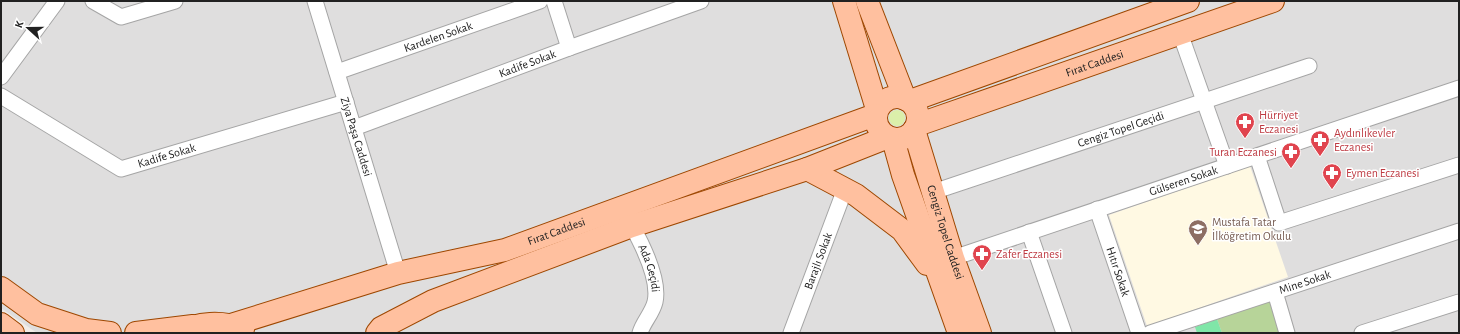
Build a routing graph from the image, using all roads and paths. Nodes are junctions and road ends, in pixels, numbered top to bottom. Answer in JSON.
{"nodes":[{"id":1,"x":57,"y":1,"type":"edge"},
{"id":2,"x":93,"y":1,"type":"edge"},
{"id":3,"x":175,"y":1,"type":"edge"},
{"id":4,"x":315,"y":1,"type":"edge"},
{"id":5,"x":540,"y":1,"type":"edge"},
{"id":6,"x":554,"y":1,"type":"edge"},
{"id":7,"x":844,"y":1,"type":"edge"},
{"id":8,"x":867,"y":1,"type":"edge"},
{"id":9,"x":1188,"y":1,"type":"edge"},
{"id":10,"x":1273,"y":1,"type":"edge"},
{"id":11,"x":691,"y":3,"type":"edge"},
{"id":12,"x":1180,"y":33,"type":"junction"},
{"id":13,"x":569,"y":48,"type":"junction"},
{"id":14,"x":1309,"y":66,"type":"dead end"},
{"id":15,"x":337,"y":72,"type":"junction"},
{"id":16,"x":1,"y":77,"type":"edge"},
{"id":17,"x":1459,"y":88,"type":"edge"},
{"id":18,"x":1,"y":96,"type":"edge"},
{"id":19,"x":908,"y":100,"type":"junction"},
{"id":20,"x":1204,"y":101,"type":"junction"},
{"id":21,"x":346,"y":102,"type":"junction"},
{"id":22,"x":876,"y":112,"type":"junction"},
{"id":23,"x":354,"y":128,"type":"junction"},
{"id":24,"x":915,"y":128,"type":"junction"},
{"id":25,"x":890,"y":138,"type":"junction"},
{"id":26,"x":1257,"y":156,"type":"junction"},
{"id":27,"x":1459,"y":164,"type":"edge"},
{"id":28,"x":1227,"y":166,"type":"junction"},
{"id":29,"x":808,"y":169,"type":"junction"},
{"id":30,"x":845,"y":189,"type":"junction"},
{"id":31,"x":933,"y":192,"type":"junction"},
{"id":32,"x":1097,"y":209,"type":"junction"},
{"id":33,"x":632,"y":226,"type":"junction"},
{"id":34,"x":1459,"y":231,"type":"edge"},
{"id":35,"x":1029,"y":232,"type":"junction"},
{"id":36,"x":953,"y":258,"type":"junction"},
{"id":37,"x":398,"y":273,"type":"junction"},
{"id":38,"x":941,"y":283,"type":"junction"},
{"id":39,"x":1,"y":288,"type":"edge"},
{"id":40,"x":1275,"y":292,"type":"junction"},
{"id":41,"x":1459,"y":302,"type":"edge"},
{"id":42,"x":1,"y":324,"type":"edge"},
{"id":43,"x":231,"y":325,"type":"junction"},
{"id":44,"x":186,"y":330,"type":"edge"},
{"id":45,"x":12,"y":333,"type":"edge"},
{"id":46,"x":110,"y":333,"type":"edge"},
{"id":47,"x":136,"y":333,"type":"edge"},
{"id":48,"x":252,"y":333,"type":"edge"},
{"id":49,"x":377,"y":333,"type":"edge"},
{"id":50,"x":640,"y":333,"type":"edge"},
{"id":51,"x":791,"y":333,"type":"edge"},
{"id":52,"x":959,"y":333,"type":"edge"},
{"id":53,"x":980,"y":333,"type":"edge"},
{"id":54,"x":1064,"y":333,"type":"edge"},
{"id":55,"x":1139,"y":333,"type":"edge"},
{"id":56,"x":1150,"y":333,"type":"edge"},
{"id":57,"x":1287,"y":333,"type":"edge"},
{"id":58,"x":1362,"y":333,"type":"edge"}],
"edges":[{"from":1,"to":16,"type":"street"},
{"from":2,"to":3,"type":"street"},
{"from":4,"to":15,"type":"street","name":"Ziya Paşa Caddesi"},
{"from":5,"to":15,"type":"street","name":"Kardelen Sokak"},
{"from":6,"to":13,"type":"street"},
{"from":7,"to":22,"type":"main road"},
{"from":8,"to":19,"type":"main road"},
{"from":9,"to":19,"type":"main road"},
{"from":10,"to":12,"type":"main road","name":"Fırat Caddesi"},
{"from":11,"to":13,"type":"street","name":"Kadife Sokak"},
{"from":12,"to":20,"type":"street"},
{"from":12,"to":24,"type":"main road","name":"Fırat Caddesi"},
{"from":13,"to":23,"type":"street","name":"Kadife Sokak"},
{"from":14,"to":20,"type":"street","name":"Cengiz Topel Geçidi"},
{"from":15,"to":21,"type":"street","name":"Ziya Paşa Caddesi"},
{"from":17,"to":26,"type":"street","name":"Gülseren Sokak"},
{"from":18,"to":21,"type":"street","name":"Kadife Sokak"},
{"from":19,"to":22,"type":"main road"},
{"from":19,"to":24,"type":"main road"},
{"from":20,"to":28,"type":"street"},
{"from":20,"to":31,"type":"street","name":"Cengiz Topel Geçidi"},
{"from":21,"to":23,"type":"street","name":"Ziya Paşa Caddesi"},
{"from":22,"to":25,"type":"main road"},
{"from":22,"to":37,"type":"main road","name":"Fırat Caddesi"},
{"from":23,"to":37,"type":"street","name":"Ziya Paşa Caddesi"},
{"from":24,"to":25,"type":"main road"},
{"from":24,"to":31,"type":"main road","name":"Cengiz Topel Caddesi"},
{"from":25,"to":29,"type":"main road","name":"Fırat Caddesi"},
{"from":25,"to":38,"type":"main road","name":"Cengiz Topel Caddesi"},
{"from":26,"to":27,"type":"street"},
{"from":26,"to":28,"type":"street","name":"Gülseren Sokak"},
{"from":28,"to":32,"type":"street","name":"Gülseren Sokak"},
{"from":29,"to":30,"type":"main road"},
{"from":29,"to":33,"type":"main road","name":"Fırat Caddesi"},
{"from":30,"to":38,"type":"main road"},
{"from":30,"to":51,"type":"street","name":"Barajlı Sokak"},
{"from":31,"to":36,"type":"main road","name":"Cengiz Topel Caddesi"},
{"from":32,"to":35,"type":"street","name":"Gülseren Sokak"},
{"from":32,"to":55,"type":"street","name":"Hıtır Sokak"},
{"from":33,"to":49,"type":"main road","name":"Fırat Caddesi"},
{"from":33,"to":50,"type":"street","name":"Ada Geçidi"},
{"from":34,"to":40,"type":"street","name":"Mine Sokak"},
{"from":35,"to":36,"type":"street","name":"Gülseren Sokak"},
{"from":35,"to":54,"type":"street"},
{"from":36,"to":53,"type":"main road","name":"Cengiz Topel Caddesi"},
{"from":37,"to":43,"type":"main road","name":"Fırat Caddesi"},
{"from":38,"to":52,"type":"main road","name":"Cengiz Topel Caddesi"},
{"from":39,"to":46,"type":"main road"},
{"from":40,"to":56,"type":"street","name":"Mine Sokak"},
{"from":40,"to":57,"type":"street"},
{"from":41,"to":58,"type":"street"},
{"from":42,"to":45,"type":"main road"},
{"from":43,"to":44,"type":"main road"},
{"from":43,"to":48,"type":"main road"},
{"from":44,"to":47,"type":"main road"}]}
